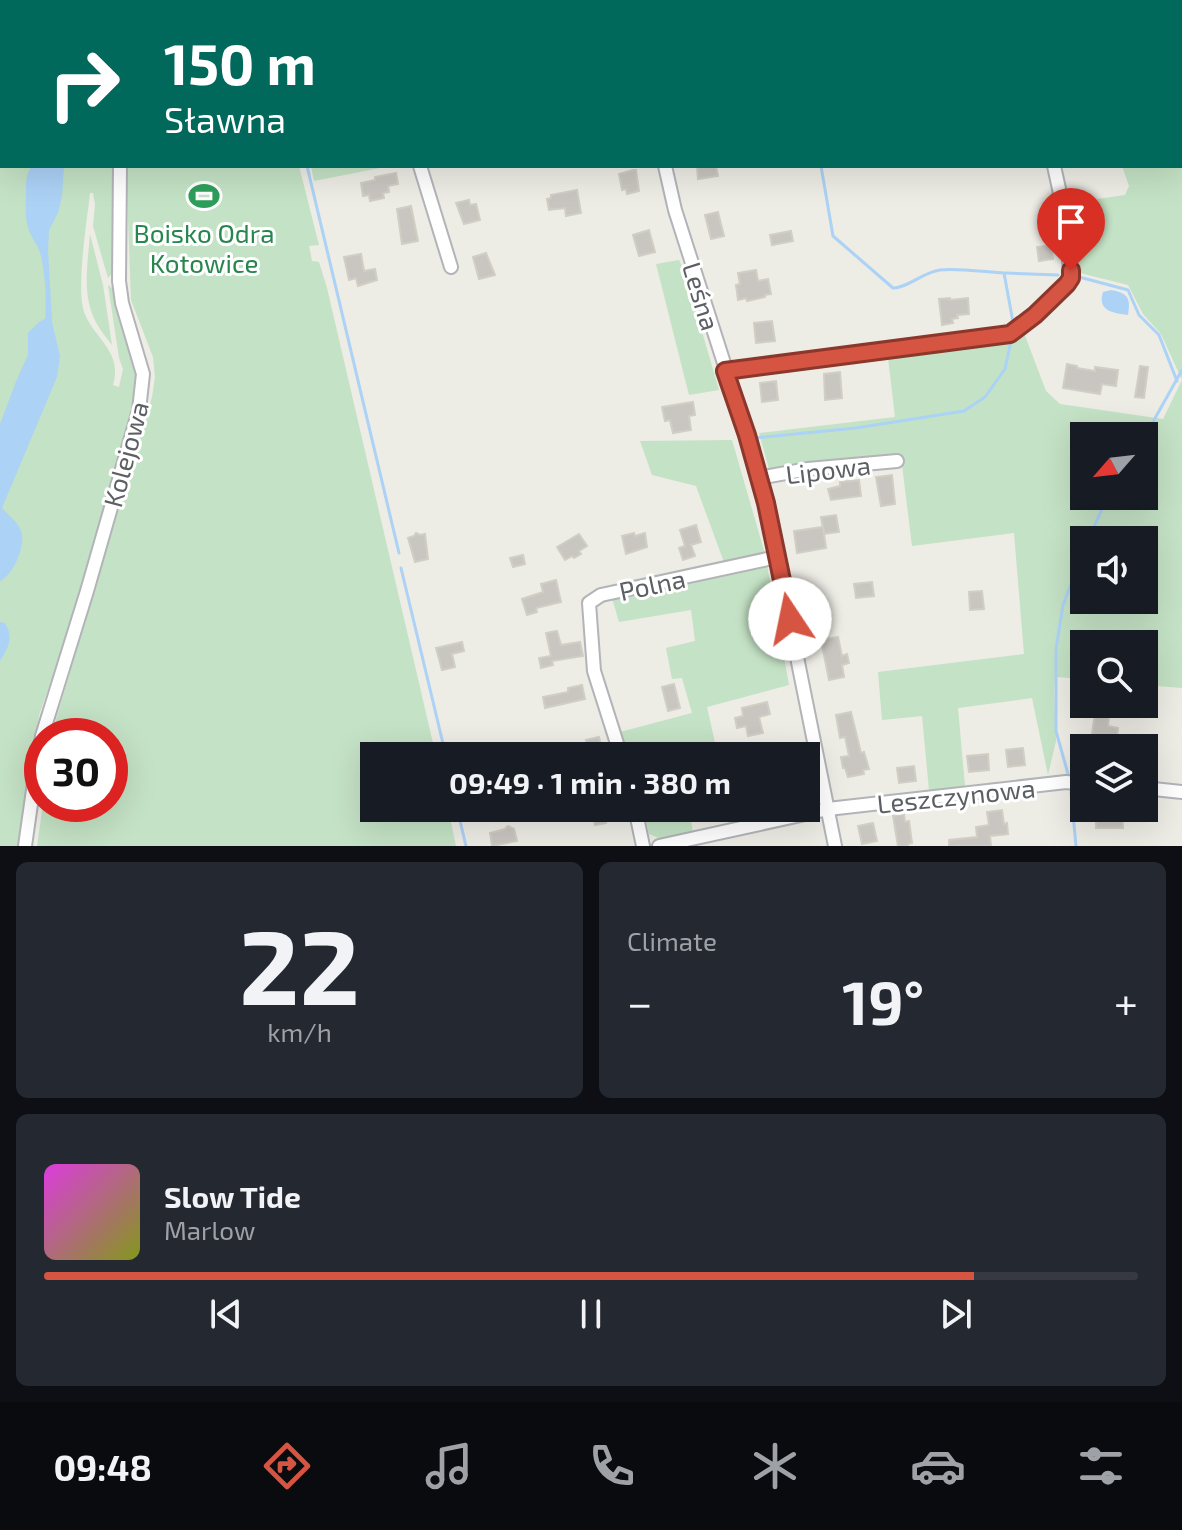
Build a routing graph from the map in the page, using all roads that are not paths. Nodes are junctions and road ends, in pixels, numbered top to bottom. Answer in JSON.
{"nodes":[{"id":1,"x":120,"y":168,"type":"edge"},
{"id":2,"x":421,"y":168,"type":"edge"},
{"id":3,"x":665,"y":168,"type":"edge"},
{"id":4,"x":1054,"y":168,"type":"edge"},
{"id":5,"x":451,"y":267,"type":"dead end"},
{"id":6,"x":725,"y":371,"type":"junction"},
{"id":7,"x":897,"y":461,"type":"dead end"},
{"id":8,"x":758,"y":478,"type":"junction"},
{"id":9,"x":777,"y":557,"type":"junction"},
{"id":10,"x":48,"y":718,"type":"edge"},
{"id":11,"x":617,"y":742,"type":"edge"},
{"id":12,"x":1070,"y":782,"type":"edge"},
{"id":13,"x":1158,"y":789,"type":"edge"},
{"id":14,"x":1182,"y":792,"type":"edge"},
{"id":15,"x":828,"y":809,"type":"junction"},
{"id":16,"x":28,"y":822,"type":"edge"},
{"id":17,"x":638,"y":822,"type":"edge"},
{"id":18,"x":25,"y":846,"type":"edge"},
{"id":19,"x":643,"y":846,"type":"edge"},
{"id":20,"x":659,"y":846,"type":"edge"},
{"id":21,"x":835,"y":846,"type":"edge"}],
"edges":[{"from":1,"to":10,"type":"street","name":"Kolejowa"},
{"from":2,"to":5,"type":"street"},
{"from":3,"to":6,"type":"street","name":"Leśna"},
{"from":4,"to":6,"type":"street"},
{"from":6,"to":8,"type":"street","name":"Leśna"},
{"from":7,"to":8,"type":"street","name":"Lipowa"},
{"from":8,"to":9,"type":"street","name":"Leśna"},
{"from":9,"to":11,"type":"street","name":"Polna"},
{"from":9,"to":15,"type":"street","name":"Leśna"},
{"from":12,"to":15,"type":"street","name":"Leszczynowa"},
{"from":13,"to":14,"type":"street"},
{"from":15,"to":20,"type":"street"},
{"from":15,"to":21,"type":"street","name":"Leśna"},
{"from":16,"to":18,"type":"street","name":"Kolejowa"},
{"from":17,"to":19,"type":"street"}]}
